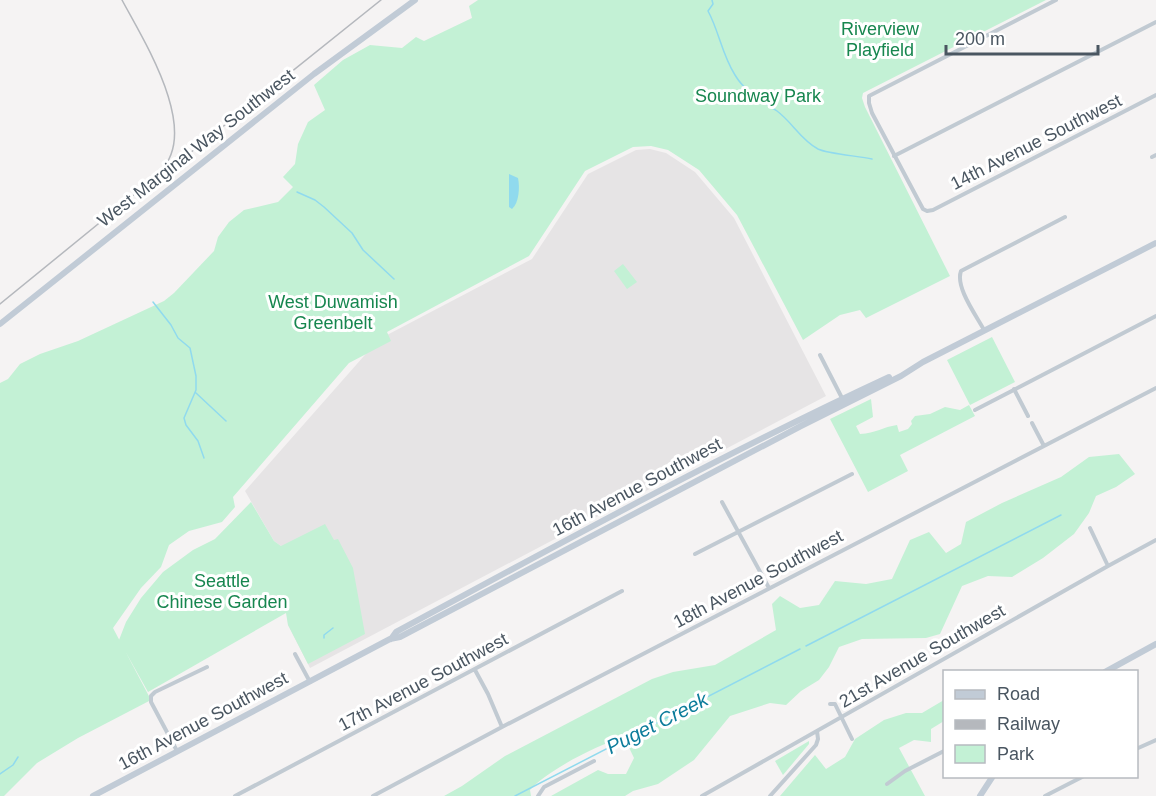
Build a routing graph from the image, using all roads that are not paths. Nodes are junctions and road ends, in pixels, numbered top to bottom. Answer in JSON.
{"nodes":[{"id":1,"x":415,"y":0,"type":"edge"},
{"id":2,"x":1056,"y":0,"type":"edge"},
{"id":3,"x":1156,"y":22,"type":"edge"},
{"id":4,"x":1156,"y":95,"type":"edge"},
{"id":5,"x":894,"y":156,"type":"junction"},
{"id":6,"x":1065,"y":217,"type":"dead end"},
{"id":7,"x":1156,"y":243,"type":"edge"},
{"id":8,"x":1156,"y":316,"type":"edge"},
{"id":9,"x":0,"y":324,"type":"edge"},
{"id":10,"x":984,"y":330,"type":"junction"},
{"id":11,"x":820,"y":355,"type":"dead end"},
{"id":12,"x":1156,"y":388,"type":"edge"},
{"id":13,"x":1014,"y":389,"type":"junction"},
{"id":14,"x":844,"y":401,"type":"junction"},
{"id":15,"x":975,"y":410,"type":"dead end"},
{"id":16,"x":1028,"y":416,"type":"dead end"},
{"id":17,"x":1032,"y":423,"type":"dead end"},
{"id":18,"x":1044,"y":446,"type":"junction"},
{"id":19,"x":852,"y":474,"type":"dead end"},
{"id":20,"x":722,"y":502,"type":"dead end"},
{"id":21,"x":1090,"y":528,"type":"dead end"},
{"id":22,"x":738,"y":532,"type":"junction"},
{"id":23,"x":1156,"y":540,"type":"edge"},
{"id":24,"x":695,"y":554,"type":"dead end"},
{"id":25,"x":1107,"y":566,"type":"junction"},
{"id":26,"x":769,"y":588,"type":"junction"},
{"id":27,"x":622,"y":591,"type":"dead end"},
{"id":28,"x":1156,"y":644,"type":"edge"},
{"id":29,"x":295,"y":654,"type":"dead end"},
{"id":30,"x":207,"y":668,"type":"dead end"},
{"id":31,"x":475,"y":670,"type":"junction"},
{"id":32,"x":1109,"y":670,"type":"edge"},
{"id":33,"x":310,"y":682,"type":"junction"},
{"id":34,"x":830,"y":704,"type":"dead end"},
{"id":35,"x":842,"y":717,"type":"junction"},
{"id":36,"x":502,"y":727,"type":"junction"},
{"id":37,"x":817,"y":731,"type":"junction"},
{"id":38,"x":852,"y":739,"type":"dead end"},
{"id":39,"x":1156,"y":740,"type":"edge"},
{"id":40,"x":1138,"y":749,"type":"edge"},
{"id":41,"x":177,"y":751,"type":"junction"},
{"id":42,"x":943,"y":752,"type":"edge"},
{"id":43,"x":594,"y":761,"type":"dead end"},
{"id":44,"x":992,"y":778,"type":"edge"},
{"id":45,"x":1082,"y":778,"type":"edge"},
{"id":46,"x":886,"y":784,"type":"dead end"},
{"id":47,"x":93,"y":796,"type":"edge"},
{"id":48,"x":235,"y":796,"type":"edge"},
{"id":49,"x":374,"y":796,"type":"edge"},
{"id":50,"x":538,"y":796,"type":"edge"},
{"id":51,"x":702,"y":796,"type":"edge"},
{"id":52,"x":770,"y":796,"type":"edge"},
{"id":53,"x":980,"y":796,"type":"edge"},
{"id":54,"x":1045,"y":796,"type":"edge"}],
"edges":[{"from":1,"to":9,"type":"street","name":"West Marginal Way Southwest"},
{"from":2,"to":5,"type":"street"},
{"from":3,"to":5,"type":"street"},
{"from":4,"to":5,"type":"street","name":"14th Avenue Southwest"},
{"from":6,"to":10,"type":"street"},
{"from":7,"to":10,"type":"street","name":"16th Avenue Southwest"},
{"from":8,"to":13,"type":"street"},
{"from":10,"to":14,"type":"street","name":"16th Avenue Southwest"},
{"from":11,"to":14,"type":"street"},
{"from":12,"to":18,"type":"street","name":"18th Avenue Southwest"},
{"from":13,"to":15,"type":"street"},
{"from":13,"to":16,"type":"street"},
{"from":14,"to":33,"type":"street","name":"16th Avenue Southwest"},
{"from":17,"to":18,"type":"street"},
{"from":18,"to":26,"type":"street","name":"18th Avenue Southwest"},
{"from":19,"to":22,"type":"street"},
{"from":20,"to":22,"type":"street"},
{"from":21,"to":25,"type":"street"},
{"from":22,"to":24,"type":"street"},
{"from":22,"to":26,"type":"street"},
{"from":23,"to":25,"type":"street","name":"21st Avenue Southwest"},
{"from":25,"to":35,"type":"street","name":"21st Avenue Southwest"},
{"from":26,"to":36,"type":"street","name":"18th Avenue Southwest"},
{"from":27,"to":31,"type":"street","name":"17th Avenue Southwest"},
{"from":28,"to":32,"type":"street"},
{"from":29,"to":33,"type":"street"},
{"from":30,"to":41,"type":"street"},
{"from":31,"to":36,"type":"street"},
{"from":31,"to":48,"type":"street","name":"17th Avenue Southwest"},
{"from":33,"to":41,"type":"street","name":"16th Avenue Southwest"},
{"from":34,"to":35,"type":"street"},
{"from":35,"to":37,"type":"street","name":"21st Avenue Southwest"},
{"from":35,"to":38,"type":"street"},
{"from":36,"to":49,"type":"street","name":"18th Avenue Southwest"},
{"from":37,"to":51,"type":"street","name":"21st Avenue Southwest"},
{"from":37,"to":52,"type":"street"},
{"from":39,"to":40,"type":"street"},
{"from":41,"to":47,"type":"street","name":"16th Avenue Southwest"},
{"from":42,"to":46,"type":"street"},
{"from":43,"to":50,"type":"street"},
{"from":44,"to":53,"type":"street"},
{"from":45,"to":54,"type":"street"}]}
